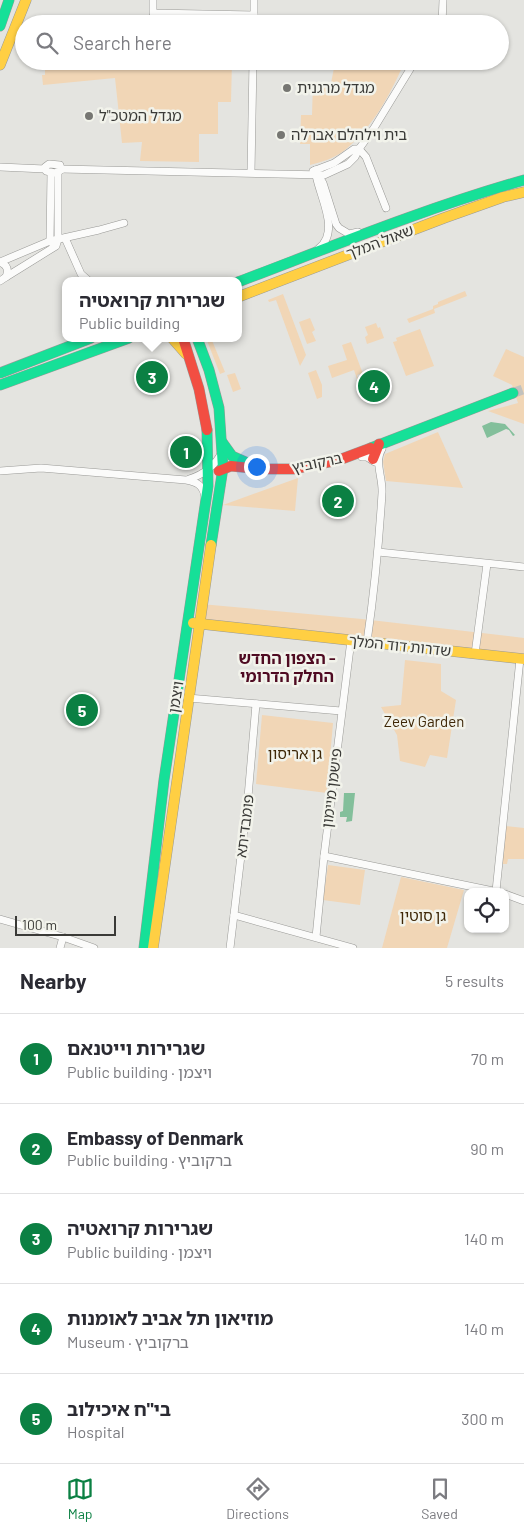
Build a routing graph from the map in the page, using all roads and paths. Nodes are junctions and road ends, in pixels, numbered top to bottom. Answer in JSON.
{"nodes":[{"id":1,"x":9,"y":0,"type":"edge"},
{"id":2,"x":26,"y":0,"type":"edge"},
{"id":3,"x":154,"y":0,"type":"edge"},
{"id":4,"x":254,"y":0,"type":"edge"},
{"id":5,"x":443,"y":0,"type":"edge"},
{"id":6,"x":20,"y":15,"type":"edge"},
{"id":7,"x":254,"y":15,"type":"joint"},
{"id":8,"x":442,"y":15,"type":"edge"},
{"id":9,"x":0,"y":26,"type":"edge"},
{"id":10,"x":15,"y":28,"type":"edge"},
{"id":11,"x":0,"y":65,"type":"edge"},
{"id":12,"x":253,"y":70,"type":"edge"},
{"id":13,"x":409,"y":70,"type":"edge"},
{"id":14,"x":358,"y":149,"type":"junction"},
{"id":15,"x":0,"y":167,"type":"edge"},
{"id":16,"x":54,"y":171,"type":"junction"},
{"id":17,"x":251,"y":172,"type":"junction"},
{"id":18,"x":328,"y":173,"type":"junction"},
{"id":19,"x":298,"y":174,"type":"junction"},
{"id":20,"x":317,"y":174,"type":"junction"},
{"id":21,"x":524,"y":180,"type":"edge"},
{"id":22,"x":320,"y":184,"type":"junction"},
{"id":23,"x":524,"y":192,"type":"edge"},
{"id":24,"x":386,"y":208,"type":"dead end"},
{"id":25,"x":124,"y":223,"type":"dead end"},
{"id":26,"x":390,"y":224,"type":"junction"},
{"id":27,"x":57,"y":241,"type":"junction"},
{"id":28,"x":307,"y":257,"type":"junction"},
{"id":29,"x":0,"y":262,"type":"edge"},
{"id":30,"x":84,"y":277,"type":"edge"},
{"id":31,"x":3,"y":279,"type":"edge"},
{"id":32,"x":242,"y":281,"type":"edge"},
{"id":33,"x":242,"y":295,"type":"edge"},
{"id":34,"x":81,"y":342,"type":"edge"},
{"id":35,"x":117,"y":342,"type":"edge"},
{"id":36,"x":176,"y":342,"type":"edge"},
{"id":37,"x":184,"y":342,"type":"edge"},
{"id":38,"x":198,"y":342,"type":"edge"},
{"id":39,"x":190,"y":360,"type":"junction"},
{"id":40,"x":0,"y":373,"type":"edge"},
{"id":41,"x":0,"y":386,"type":"edge"},
{"id":42,"x":513,"y":393,"type":"tunnel mouth"},
{"id":43,"x":222,"y":445,"type":"junction"},
{"id":44,"x":377,"y":451,"type":"junction"},
{"id":45,"x":216,"y":466,"type":"junction"},
{"id":46,"x":379,"y":468,"type":"junction"},
{"id":47,"x":291,"y":469,"type":"junction"},
{"id":48,"x":0,"y":471,"type":"edge"},
{"id":49,"x":186,"y":480,"type":"junction"},
{"id":50,"x":205,"y":500,"type":"junction"},
{"id":51,"x":378,"y":552,"type":"junction"},
{"id":52,"x":487,"y":564,"type":"junction"},
{"id":53,"x":524,"y":568,"type":"edge"},
{"id":54,"x":188,"y":622,"type":"junction"},
{"id":55,"x":198,"y":624,"type":"junction"},
{"id":56,"x":351,"y":640,"type":"junction"},
{"id":57,"x":367,"y":642,"type":"junction"},
{"id":58,"x":475,"y":654,"type":"junction"},
{"id":59,"x":522,"y":659,"type":"edge"},
{"id":60,"x":188,"y":698,"type":"junction"},
{"id":61,"x":256,"y":704,"type":"junction"},
{"id":62,"x":341,"y":712,"type":"junction"},
{"id":63,"x":324,"y":856,"type":"junction"},
{"id":64,"x":482,"y":888,"type":"edge"},
{"id":65,"x":497,"y":888,"type":"edge"},
{"id":66,"x":509,"y":895,"type":"edge"},
{"id":67,"x":524,"y":901,"type":"edge"},
{"id":68,"x":234,"y":915,"type":"junction"},
{"id":69,"x":0,"y":919,"type":"edge"},
{"id":70,"x":63,"y":937,"type":"junction"},
{"id":71,"x":316,"y":937,"type":"junction"},
{"id":72,"x":60,"y":948,"type":"edge"},
{"id":73,"x":94,"y":948,"type":"edge"},
{"id":74,"x":144,"y":948,"type":"edge"},
{"id":75,"x":153,"y":948,"type":"edge"},
{"id":76,"x":230,"y":948,"type":"edge"},
{"id":77,"x":353,"y":948,"type":"edge"}],
"edges":[{"from":1,"to":9,"type":"street"},
{"from":2,"to":6,"type":"street"},
{"from":3,"to":7,"type":"street"},
{"from":4,"to":7,"type":"street"},
{"from":5,"to":8,"type":"street"},
{"from":10,"to":11,"type":"street"},
{"from":12,"to":17,"type":"street"},
{"from":13,"to":14,"type":"street"},
{"from":14,"to":18,"type":"street"},
{"from":14,"to":20,"type":"street"},
{"from":14,"to":24,"type":"street"},
{"from":15,"to":16,"type":"street"},
{"from":16,"to":17,"type":"street"},
{"from":16,"to":27,"type":"street"},
{"from":17,"to":19,"type":"street"},
{"from":18,"to":20,"type":"street"},
{"from":18,"to":22,"type":"street"},
{"from":19,"to":20,"type":"street"},
{"from":19,"to":22,"type":"street"},
{"from":20,"to":22,"type":"street"},
{"from":21,"to":26,"type":"street","name":"שאול המלך"},
{"from":22,"to":26,"type":"street"},
{"from":22,"to":28,"type":"street"},
{"from":23,"to":33,"type":"street","name":"שאול המלך"},
{"from":25,"to":27,"type":"street"},
{"from":26,"to":28,"type":"street","name":"שאול המלך"},
{"from":27,"to":29,"type":"street"},
{"from":27,"to":30,"type":"street"},
{"from":27,"to":31,"type":"street"},
{"from":28,"to":32,"type":"street","name":"שאול המלך"},
{"from":29,"to":31,"type":"street"},
{"from":34,"to":40,"type":"street"},
{"from":35,"to":41,"type":"street"},
{"from":36,"to":39,"type":"street"},
{"from":37,"to":39,"type":"street","name":"ויצמן"},
{"from":38,"to":43,"type":"street","name":"ויצמן"},
{"from":39,"to":45,"type":"street","name":"ויצמן"},
{"from":42,"to":44,"type":"street","name":"ברקוביץ"},
{"from":43,"to":45,"type":"street","name":"ויצמן"},
{"from":43,"to":47,"type":"street"},
{"from":44,"to":45,"type":"street","name":"ברקוביץ"},
{"from":44,"to":46,"type":"street"},
{"from":44,"to":46,"type":"street"},
{"from":44,"to":47,"type":"street","name":"ברקוביץ"},
{"from":45,"to":47,"type":"street","name":"ברקוביץ"},
{"from":45,"to":49,"type":"street"},
{"from":45,"to":50,"type":"street","name":"ויצמן"},
{"from":45,"to":55,"type":"street","name":"ויצמן"},
{"from":46,"to":51,"type":"street"},
{"from":48,"to":49,"type":"street"},
{"from":49,"to":50,"type":"street"},
{"from":50,"to":54,"type":"street","name":"ויצמן"},
{"from":51,"to":52,"type":"street"},
{"from":51,"to":57,"type":"street"},
{"from":52,"to":53,"type":"street"},
{"from":52,"to":58,"type":"street"},
{"from":54,"to":55,"type":"street","name":"שדרות דוד המלך"},
{"from":54,"to":74,"type":"street","name":"ויצמן"},
{"from":55,"to":56,"type":"street","name":"שדרות דוד המלך"},
{"from":55,"to":60,"type":"street","name":"ויצמן"},
{"from":56,"to":57,"type":"street","name":"שדרות דוד המלך"},
{"from":56,"to":62,"type":"street","name":"פישמן מיימון"},
{"from":57,"to":58,"type":"street","name":"שדרות דוד המלך"},
{"from":58,"to":59,"type":"street","name":"שדרות דוד המלך"},
{"from":59,"to":65,"type":"street"},
{"from":60,"to":61,"type":"street"},
{"from":60,"to":75,"type":"street","name":"ויצמן"},
{"from":61,"to":62,"type":"street"},
{"from":61,"to":68,"type":"street","name":"פומבדיתא"},
{"from":62,"to":63,"type":"street","name":"פישמן מיימון"},
{"from":63,"to":64,"type":"street"},
{"from":63,"to":71,"type":"street","name":"פישמן מיימון"},
{"from":66,"to":67,"type":"street"},
{"from":68,"to":71,"type":"street"},
{"from":68,"to":76,"type":"street","name":"פומבדיתא"},
{"from":69,"to":70,"type":"street"},
{"from":70,"to":72,"type":"street"},
{"from":70,"to":73,"type":"street"},
{"from":71,"to":77,"type":"street"}]}
